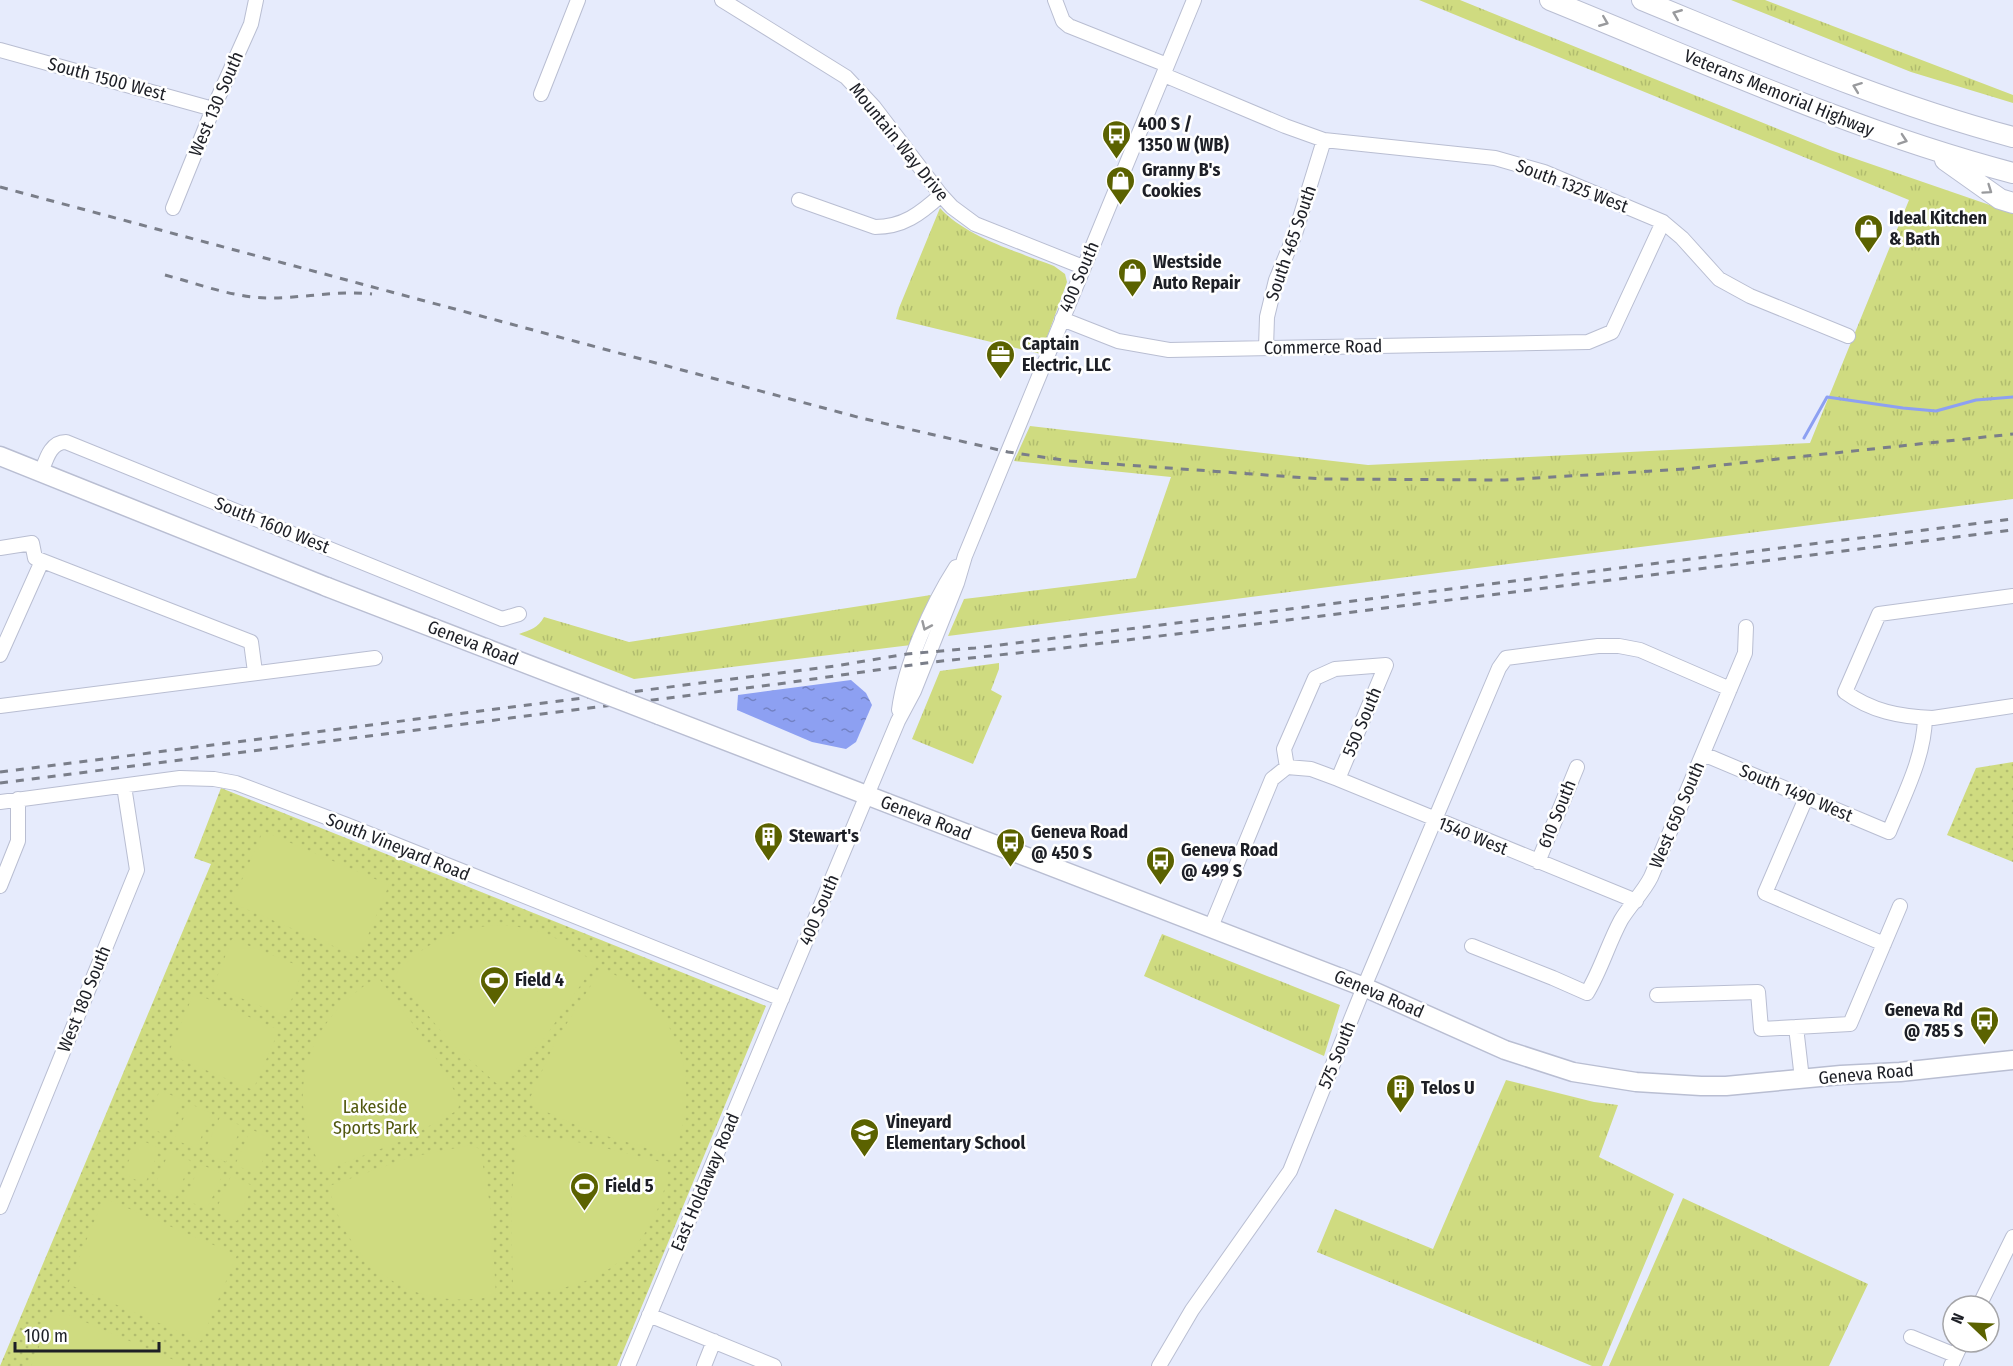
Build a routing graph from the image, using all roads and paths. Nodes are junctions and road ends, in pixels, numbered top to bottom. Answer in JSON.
{"nodes":[{"id":1,"x":256,"y":0,"type":"edge"},
{"id":2,"x":578,"y":0,"type":"edge"},
{"id":3,"x":722,"y":0,"type":"edge"},
{"id":4,"x":1055,"y":0,"type":"edge"},
{"id":5,"x":1194,"y":0,"type":"edge"},
{"id":6,"x":1550,"y":0,"type":"edge"},
{"id":7,"x":1642,"y":0,"type":"edge"},
{"id":8,"x":0,"y":50,"type":"edge"},
{"id":9,"x":1165,"y":70,"type":"junction"},
{"id":10,"x":541,"y":94,"type":"dead end"},
{"id":11,"x":213,"y":109,"type":"junction"},
{"id":12,"x":2013,"y":137,"type":"edge"},
{"id":13,"x":1324,"y":140,"type":"junction"},
{"id":14,"x":1930,"y":150,"type":"junction"},
{"id":15,"x":2013,"y":173,"type":"edge"},
{"id":16,"x":941,"y":195,"type":"junction"},
{"id":17,"x":800,"y":200,"type":"dead end"},
{"id":18,"x":2013,"y":203,"type":"edge"},
{"id":19,"x":173,"y":208,"type":"dead end"},
{"id":20,"x":1663,"y":222,"type":"junction"},
{"id":21,"x":1083,"y":267,"type":"junction"},
{"id":22,"x":1062,"y":319,"type":"junction"},
{"id":23,"x":1848,"y":336,"type":"dead end"},
{"id":24,"x":1266,"y":348,"type":"junction"},
{"id":25,"x":0,"y":456,"type":"edge"},
{"id":26,"x":40,"y":473,"type":"junction"},
{"id":27,"x":0,"y":548,"type":"edge"},
{"id":28,"x":42,"y":561,"type":"junction"},
{"id":29,"x":2013,"y":596,"type":"edge"},
{"id":30,"x":519,"y":614,"type":"dead end"},
{"id":31,"x":1746,"y":627,"type":"dead end"},
{"id":32,"x":0,"y":653,"type":"edge"},
{"id":33,"x":375,"y":658,"type":"dead end"},
{"id":34,"x":255,"y":672,"type":"junction"},
{"id":35,"x":1730,"y":689,"type":"junction"},
{"id":36,"x":0,"y":706,"type":"edge"},
{"id":37,"x":2013,"y":706,"type":"edge"},
{"id":38,"x":1924,"y":718,"type":"junction"},
{"id":39,"x":1703,"y":754,"type":"junction"},
{"id":40,"x":1287,"y":767,"type":"junction"},
{"id":41,"x":1577,"y":767,"type":"dead end"},
{"id":42,"x":1338,"y":779,"type":"junction"},
{"id":43,"x":124,"y":786,"type":"junction"},
{"id":44,"x":867,"y":795,"type":"junction"},
{"id":45,"x":1806,"y":798,"type":"junction"},
{"id":46,"x":18,"y":799,"type":"junction"},
{"id":47,"x":0,"y":802,"type":"edge"},
{"id":48,"x":1435,"y":820,"type":"junction"},
{"id":49,"x":1538,"y":862,"type":"junction"},
{"id":50,"x":0,"y":885,"type":"edge"},
{"id":51,"x":1636,"y":901,"type":"junction"},
{"id":52,"x":1900,"y":906,"type":"dead end"},
{"id":53,"x":1211,"y":927,"type":"junction"},
{"id":54,"x":1884,"y":944,"type":"junction"},
{"id":55,"x":1473,"y":946,"type":"dead end"},
{"id":56,"x":1364,"y":987,"type":"junction"},
{"id":57,"x":1657,"y":995,"type":"dead end"},
{"id":58,"x":782,"y":999,"type":"junction"},
{"id":59,"x":1796,"y":1027,"type":"junction"},
{"id":60,"x":2013,"y":1060,"type":"edge"},
{"id":61,"x":1802,"y":1079,"type":"junction"},
{"id":62,"x":0,"y":1207,"type":"edge"},
{"id":63,"x":2013,"y":1237,"type":"edge"},
{"id":64,"x":1985,"y":1294,"type":"edge"},
{"id":65,"x":649,"y":1315,"type":"junction"},
{"id":66,"x":1911,"y":1337,"type":"dead end"},
{"id":67,"x":714,"y":1341,"type":"junction"},
{"id":68,"x":1953,"y":1361,"type":"edge"},
{"id":69,"x":628,"y":1366,"type":"edge"},
{"id":70,"x":704,"y":1366,"type":"edge"},
{"id":71,"x":774,"y":1366,"type":"edge"},
{"id":72,"x":1159,"y":1366,"type":"edge"}],
"edges":[{"from":1,"to":11,"type":"street","name":"West 130 South"},
{"from":2,"to":10,"type":"street"},
{"from":3,"to":16,"type":"street","name":"Mountain Way Drive"},
{"from":4,"to":9,"type":"street","name":"South 1325 West"},
{"from":5,"to":9,"type":"street","name":"400 South"},
{"from":6,"to":14,"type":"highway","name":"Veterans Memorial Highway","one_way":true},
{"from":12,"to":7,"type":"highway","name":"Veterans Memorial Highway","one_way":true},
{"from":8,"to":11,"type":"street","name":"South 1500 West"},
{"from":9,"to":13,"type":"street","name":"South 1325 West"},
{"from":9,"to":21,"type":"street","name":"400 South"},
{"from":11,"to":19,"type":"street","name":"West 130 South"},
{"from":13,"to":20,"type":"street","name":"South 1325 West"},
{"from":13,"to":24,"type":"street","name":"South 465 South"},
{"from":14,"to":15,"type":"highway","name":"Veterans Memorial Highway"},
{"from":14,"to":18,"type":"highway","one_way":true},
{"from":16,"to":17,"type":"street"},
{"from":16,"to":21,"type":"street","name":"Mountain Way Drive"},
{"from":20,"to":23,"type":"street","name":"South 1325 West"},
{"from":20,"to":24,"type":"street","name":"Commerce Road"},
{"from":21,"to":22,"type":"street","name":"400 South"},
{"from":22,"to":24,"type":"street","name":"Commerce Road"},
{"from":22,"to":44,"type":"street","name":"400 South"},
{"from":25,"to":26,"type":"main road","name":"Geneva Road"},
{"from":26,"to":30,"type":"street","name":"South 1600 West"},
{"from":26,"to":44,"type":"main road","name":"Geneva Road","bridge":true},
{"from":27,"to":28,"type":"street"},
{"from":28,"to":32,"type":"street"},
{"from":28,"to":34,"type":"street"},
{"from":29,"to":38,"type":"street"},
{"from":31,"to":35,"type":"street","name":"West 650 South"},
{"from":33,"to":34,"type":"street"},
{"from":34,"to":36,"type":"street"},
{"from":35,"to":39,"type":"street","name":"West 650 South"},
{"from":35,"to":48,"type":"street","name":"575 South"},
{"from":37,"to":38,"type":"street"},
{"from":38,"to":45,"type":"street","name":"South 1490 West"},
{"from":39,"to":45,"type":"street","name":"South 1490 West"},
{"from":39,"to":51,"type":"street","name":"West 650 South"},
{"from":40,"to":42,"type":"street","name":"1540 West"},
{"from":40,"to":42,"type":"street","name":"550 South"},
{"from":40,"to":53,"type":"street"},
{"from":41,"to":49,"type":"street","name":"610 South"},
{"from":42,"to":48,"type":"street","name":"1540 West"},
{"from":43,"to":46,"type":"street","name":"South Vineyard Road"},
{"from":43,"to":58,"type":"street","name":"South Vineyard Road"},
{"from":43,"to":62,"type":"street","name":"West 180 South"},
{"from":44,"to":53,"type":"main road","name":"Geneva Road"},
{"from":44,"to":58,"type":"street","name":"400 South"},
{"from":45,"to":54,"type":"street"},
{"from":46,"to":47,"type":"street","name":"South Vineyard Road"},
{"from":46,"to":50,"type":"street"},
{"from":48,"to":49,"type":"street","name":"1540 West"},
{"from":48,"to":56,"type":"street","name":"575 South"},
{"from":49,"to":51,"type":"street","name":"1540 West"},
{"from":51,"to":55,"type":"street","name":"West 650 South"},
{"from":52,"to":54,"type":"street"},
{"from":53,"to":56,"type":"main road","name":"Geneva Road"},
{"from":54,"to":59,"type":"street"},
{"from":56,"to":61,"type":"main road","name":"Geneva Road"},
{"from":56,"to":72,"type":"street","name":"575 South"},
{"from":57,"to":59,"type":"street"},
{"from":58,"to":65,"type":"street","name":"East Holdaway Road"},
{"from":59,"to":61,"type":"street"},
{"from":60,"to":61,"type":"main road","name":"Geneva Road"},
{"from":63,"to":64,"type":"street"},
{"from":65,"to":67,"type":"street"},
{"from":65,"to":69,"type":"street","name":"East Holdaway Road"},
{"from":66,"to":68,"type":"street"},
{"from":67,"to":70,"type":"street"},
{"from":67,"to":71,"type":"street"}]}
